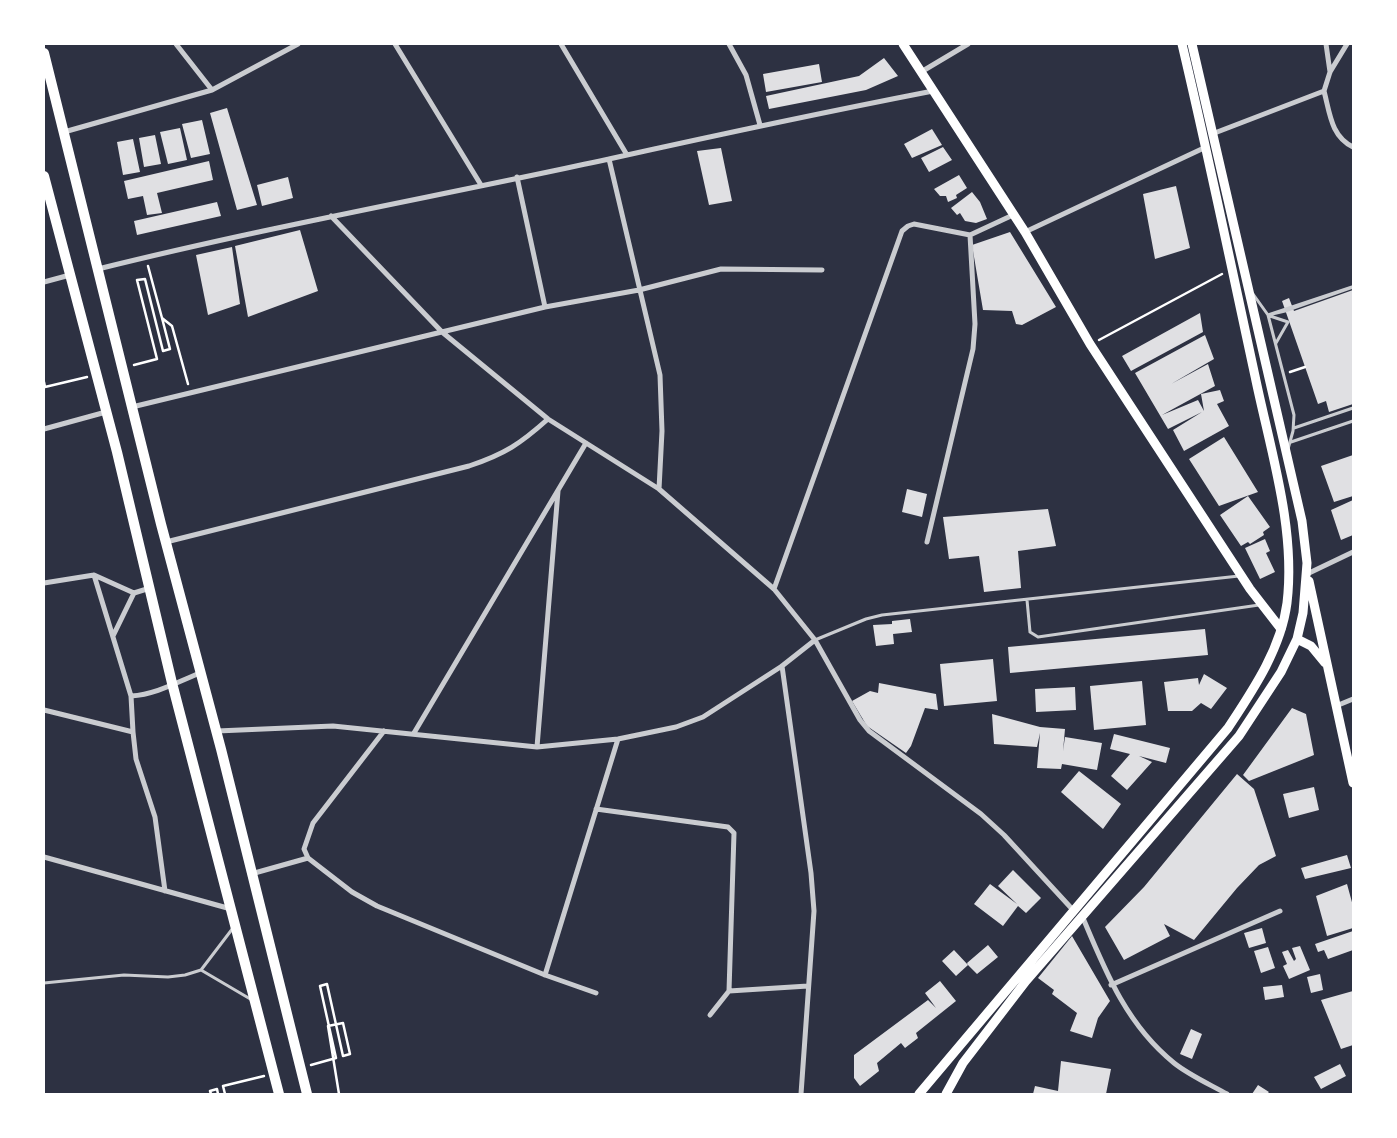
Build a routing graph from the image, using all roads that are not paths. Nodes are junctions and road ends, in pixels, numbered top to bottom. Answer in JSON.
{"nodes":[{"id":1,"x":176,"y":44,"type":"edge"},
{"id":2,"x":298,"y":44,"type":"edge"},
{"id":3,"x":395,"y":44,"type":"edge"},
{"id":4,"x":561,"y":44,"type":"edge"},
{"id":5,"x":729,"y":44,"type":"edge"},
{"id":6,"x":904,"y":44,"type":"edge"},
{"id":7,"x":968,"y":44,"type":"edge"},
{"id":8,"x":1182,"y":44,"type":"edge"},
{"id":9,"x":1192,"y":44,"type":"edge"},
{"id":10,"x":1326,"y":44,"type":"edge"},
{"id":11,"x":1347,"y":44,"type":"edge"},
{"id":12,"x":44,"y":53,"type":"edge"},
{"id":13,"x":921,"y":72,"type":"junction"},
{"id":14,"x":1330,"y":72,"type":"junction"},
{"id":15,"x":212,"y":90,"type":"junction"},
{"id":16,"x":933,"y":91,"type":"junction"},
{"id":17,"x":1324,"y":92,"type":"junction"},
{"id":18,"x":760,"y":125,"type":"junction"},
{"id":19,"x":64,"y":132,"type":"junction"},
{"id":20,"x":1212,"y":134,"type":"junction"},
{"id":21,"x":1206,"y":147,"type":"junction"},
{"id":22,"x":1353,"y":147,"type":"edge"},
{"id":23,"x":627,"y":154,"type":"junction"},
{"id":24,"x":609,"y":159,"type":"junction"},
{"id":25,"x":44,"y":176,"type":"edge"},
{"id":26,"x":518,"y":177,"type":"junction"},
{"id":27,"x":481,"y":185,"type":"junction"},
{"id":28,"x":1013,"y":215,"type":"junction"},
{"id":29,"x":331,"y":216,"type":"junction"},
{"id":30,"x":1025,"y":232,"type":"junction"},
{"id":31,"x":970,"y":234,"type":"junction"},
{"id":32,"x":98,"y":269,"type":"junction"},
{"id":33,"x":822,"y":270,"type":"dead end"},
{"id":34,"x":70,"y":275,"type":"junction"},
{"id":35,"x":44,"y":282,"type":"edge"},
{"id":36,"x":1247,"y":286,"type":"junction"},
{"id":37,"x":1353,"y":287,"type":"edge"},
{"id":38,"x":639,"y":290,"type":"junction"},
{"id":39,"x":545,"y":308,"type":"junction"},
{"id":40,"x":1268,"y":315,"type":"junction"},
{"id":41,"x":442,"y":332,"type":"junction"},
{"id":42,"x":1276,"y":343,"type":"junction"},
{"id":43,"x":132,"y":407,"type":"junction"},
{"id":44,"x":1353,"y":408,"type":"edge"},
{"id":45,"x":106,"y":412,"type":"junction"},
{"id":46,"x":548,"y":419,"type":"junction"},
{"id":47,"x":1353,"y":421,"type":"edge"},
{"id":48,"x":1294,"y":428,"type":"junction"},
{"id":49,"x":44,"y":429,"type":"edge"},
{"id":50,"x":1290,"y":442,"type":"junction"},
{"id":51,"x":586,"y":444,"type":"junction"},
{"id":52,"x":1286,"y":454,"type":"junction"},
{"id":53,"x":558,"y":488,"type":"junction"},
{"id":54,"x":659,"y":489,"type":"junction"},
{"id":55,"x":166,"y":542,"type":"junction"},
{"id":56,"x":927,"y":542,"type":"dead end"},
{"id":57,"x":1353,"y":552,"type":"edge"},
{"id":58,"x":1307,"y":574,"type":"junction"},
{"id":59,"x":94,"y":575,"type":"junction"},
{"id":60,"x":1242,"y":576,"type":"junction"},
{"id":61,"x":44,"y":583,"type":"edge"},
{"id":62,"x":151,"y":588,"type":"junction"},
{"id":63,"x":774,"y":588,"type":"junction"},
{"id":64,"x":134,"y":593,"type":"junction"},
{"id":65,"x":1026,"y":600,"type":"junction"},
{"id":66,"x":1263,"y":604,"type":"junction"},
{"id":67,"x":1281,"y":629,"type":"junction"},
{"id":68,"x":113,"y":636,"type":"junction"},
{"id":69,"x":1297,"y":639,"type":"junction"},
{"id":70,"x":815,"y":640,"type":"junction"},
{"id":71,"x":1326,"y":665,"type":"junction"},
{"id":72,"x":782,"y":666,"type":"junction"},
{"id":73,"x":201,"y":673,"type":"junction"},
{"id":74,"x":172,"y":683,"type":"junction"},
{"id":75,"x":131,"y":696,"type":"junction"},
{"id":76,"x":1353,"y":699,"type":"edge"},
{"id":77,"x":1336,"y":706,"type":"junction"},
{"id":78,"x":44,"y":710,"type":"edge"},
{"id":79,"x":216,"y":731,"type":"junction"},
{"id":80,"x":384,"y":731,"type":"junction"},
{"id":81,"x":133,"y":732,"type":"junction"},
{"id":82,"x":414,"y":733,"type":"junction"},
{"id":83,"x":618,"y":739,"type":"junction"},
{"id":84,"x":537,"y":747,"type":"junction"},
{"id":85,"x":1350,"y":759,"type":"edge"},
{"id":86,"x":1353,"y":783,"type":"edge"},
{"id":87,"x":596,"y":809,"type":"junction"},
{"id":88,"x":44,"y":858,"type":"edge"},
{"id":89,"x":308,"y":858,"type":"junction"},
{"id":90,"x":250,"y":874,"type":"junction"},
{"id":91,"x":165,"y":891,"type":"junction"},
{"id":92,"x":232,"y":909,"type":"junction"},
{"id":93,"x":1073,"y":910,"type":"junction"},
{"id":94,"x":1280,"y":911,"type":"dead end"},
{"id":95,"x":1083,"y":918,"type":"junction"},
{"id":96,"x":236,"y":925,"type":"junction"},
{"id":97,"x":201,"y":970,"type":"junction"},
{"id":98,"x":545,"y":975,"type":"junction"},
{"id":99,"x":44,"y":983,"type":"edge"},
{"id":100,"x":808,"y":986,"type":"junction"},
{"id":101,"x":1111,"y":986,"type":"junction"},
{"id":102,"x":729,"y":991,"type":"junction"},
{"id":103,"x":596,"y":993,"type":"dead end"},
{"id":104,"x":255,"y":1002,"type":"junction"},
{"id":105,"x":710,"y":1015,"type":"dead end"},
{"id":106,"x":279,"y":1094,"type":"edge"},
{"id":107,"x":307,"y":1094,"type":"edge"},
{"id":108,"x":801,"y":1094,"type":"edge"},
{"id":109,"x":919,"y":1094,"type":"edge"},
{"id":110,"x":946,"y":1094,"type":"edge"},
{"id":111,"x":1227,"y":1094,"type":"edge"}],
"edges":[{"from":1,"to":15,"type":"street"},
{"from":2,"to":15,"type":"street"},
{"from":3,"to":27,"type":"street"},
{"from":4,"to":23,"type":"street"},
{"from":5,"to":18,"type":"street"},
{"from":6,"to":13,"type":"main road"},
{"from":7,"to":13,"type":"street"},
{"from":8,"to":21,"type":"main road"},
{"from":9,"to":20,"type":"main road"},
{"from":10,"to":14,"type":"street"},
{"from":11,"to":14,"type":"street"},
{"from":12,"to":19,"type":"highway"},
{"from":13,"to":16,"type":"main road"},
{"from":14,"to":17,"type":"street"},
{"from":15,"to":19,"type":"street"},
{"from":16,"to":18,"type":"street"},
{"from":16,"to":28,"type":"main road"},
{"from":17,"to":20,"type":"street"},
{"from":17,"to":22,"type":"street"},
{"from":18,"to":23,"type":"street"},
{"from":19,"to":32,"type":"highway"},
{"from":20,"to":36,"type":"main road"},
{"from":21,"to":30,"type":"street"},
{"from":21,"to":67,"type":"main road"},
{"from":23,"to":24,"type":"street"},
{"from":24,"to":26,"type":"street"},
{"from":24,"to":38,"type":"street"},
{"from":25,"to":34,"type":"highway"},
{"from":26,"to":27,"type":"street"},
{"from":26,"to":39,"type":"street"},
{"from":27,"to":29,"type":"street"},
{"from":28,"to":30,"type":"main road"},
{"from":28,"to":31,"type":"street"},
{"from":29,"to":32,"type":"street"},
{"from":29,"to":41,"type":"street"},
{"from":30,"to":60,"type":"main road"},
{"from":31,"to":56,"type":"street"},
{"from":31,"to":63,"type":"street"},
{"from":32,"to":43,"type":"highway"},
{"from":33,"to":38,"type":"street"},
{"from":34,"to":35,"type":"street"},
{"from":34,"to":45,"type":"highway"},
{"from":36,"to":40,"type":"lane"},
{"from":36,"to":52,"type":"main road"},
{"from":37,"to":40,"type":"lane"},
{"from":38,"to":39,"type":"street"},
{"from":38,"to":54,"type":"street"},
{"from":39,"to":41,"type":"street"},
{"from":40,"to":42,"type":"lane"},
{"from":40,"to":42,"type":"lane"},
{"from":41,"to":43,"type":"street"},
{"from":41,"to":46,"type":"street"},
{"from":42,"to":48,"type":"lane"},
{"from":43,"to":55,"type":"highway"},
{"from":44,"to":48,"type":"lane"},
{"from":45,"to":49,"type":"street"},
{"from":45,"to":62,"type":"highway"},
{"from":46,"to":51,"type":"street"},
{"from":46,"to":55,"type":"street"},
{"from":47,"to":50,"type":"lane"},
{"from":48,"to":50,"type":"lane"},
{"from":50,"to":52,"type":"lane"},
{"from":51,"to":53,"type":"street"},
{"from":51,"to":54,"type":"street"},
{"from":52,"to":58,"type":"main road"},
{"from":53,"to":82,"type":"street"},
{"from":53,"to":84,"type":"street"},
{"from":54,"to":63,"type":"street"},
{"from":55,"to":73,"type":"highway"},
{"from":57,"to":58,"type":"street"},
{"from":58,"to":69,"type":"main road"},
{"from":58,"to":71,"type":"main road"},
{"from":59,"to":61,"type":"street"},
{"from":59,"to":64,"type":"street"},
{"from":59,"to":68,"type":"street"},
{"from":60,"to":65,"type":"lane"},
{"from":60,"to":66,"type":"main road"},
{"from":62,"to":64,"type":"street"},
{"from":62,"to":74,"type":"highway"},
{"from":63,"to":70,"type":"street"},
{"from":64,"to":68,"type":"street"},
{"from":65,"to":66,"type":"lane"},
{"from":65,"to":70,"type":"lane"},
{"from":66,"to":67,"type":"main road"},
{"from":67,"to":93,"type":"main road"},
{"from":68,"to":75,"type":"street"},
{"from":69,"to":71,"type":"main road"},
{"from":69,"to":95,"type":"main road"},
{"from":70,"to":72,"type":"street"},
{"from":70,"to":93,"type":"street"},
{"from":71,"to":77,"type":"main road"},
{"from":72,"to":83,"type":"street"},
{"from":72,"to":100,"type":"street"},
{"from":73,"to":74,"type":"street"},
{"from":73,"to":79,"type":"highway"},
{"from":74,"to":75,"type":"street"},
{"from":74,"to":92,"type":"highway"},
{"from":75,"to":81,"type":"street"},
{"from":76,"to":77,"type":"street"},
{"from":77,"to":85,"type":"main road"},
{"from":78,"to":81,"type":"street"},
{"from":79,"to":80,"type":"street"},
{"from":79,"to":90,"type":"highway"},
{"from":80,"to":82,"type":"street"},
{"from":80,"to":89,"type":"street"},
{"from":81,"to":91,"type":"street"},
{"from":82,"to":84,"type":"street"},
{"from":83,"to":84,"type":"street"},
{"from":83,"to":87,"type":"street"},
{"from":85,"to":86,"type":"main road"},
{"from":87,"to":98,"type":"street"},
{"from":87,"to":102,"type":"street"},
{"from":88,"to":91,"type":"street"},
{"from":89,"to":90,"type":"street"},
{"from":89,"to":98,"type":"street"},
{"from":90,"to":107,"type":"highway"},
{"from":91,"to":92,"type":"street"},
{"from":92,"to":96,"type":"highway"},
{"from":93,"to":109,"type":"main road"},
{"from":94,"to":101,"type":"street"},
{"from":95,"to":101,"type":"street"},
{"from":95,"to":110,"type":"main road"},
{"from":96,"to":97,"type":"lane"},
{"from":96,"to":104,"type":"highway"},
{"from":97,"to":99,"type":"lane"},
{"from":97,"to":104,"type":"lane"},
{"from":98,"to":103,"type":"street"},
{"from":100,"to":102,"type":"street"},
{"from":100,"to":108,"type":"street"},
{"from":101,"to":111,"type":"street"},
{"from":102,"to":105,"type":"street"},
{"from":104,"to":106,"type":"highway"}]}
